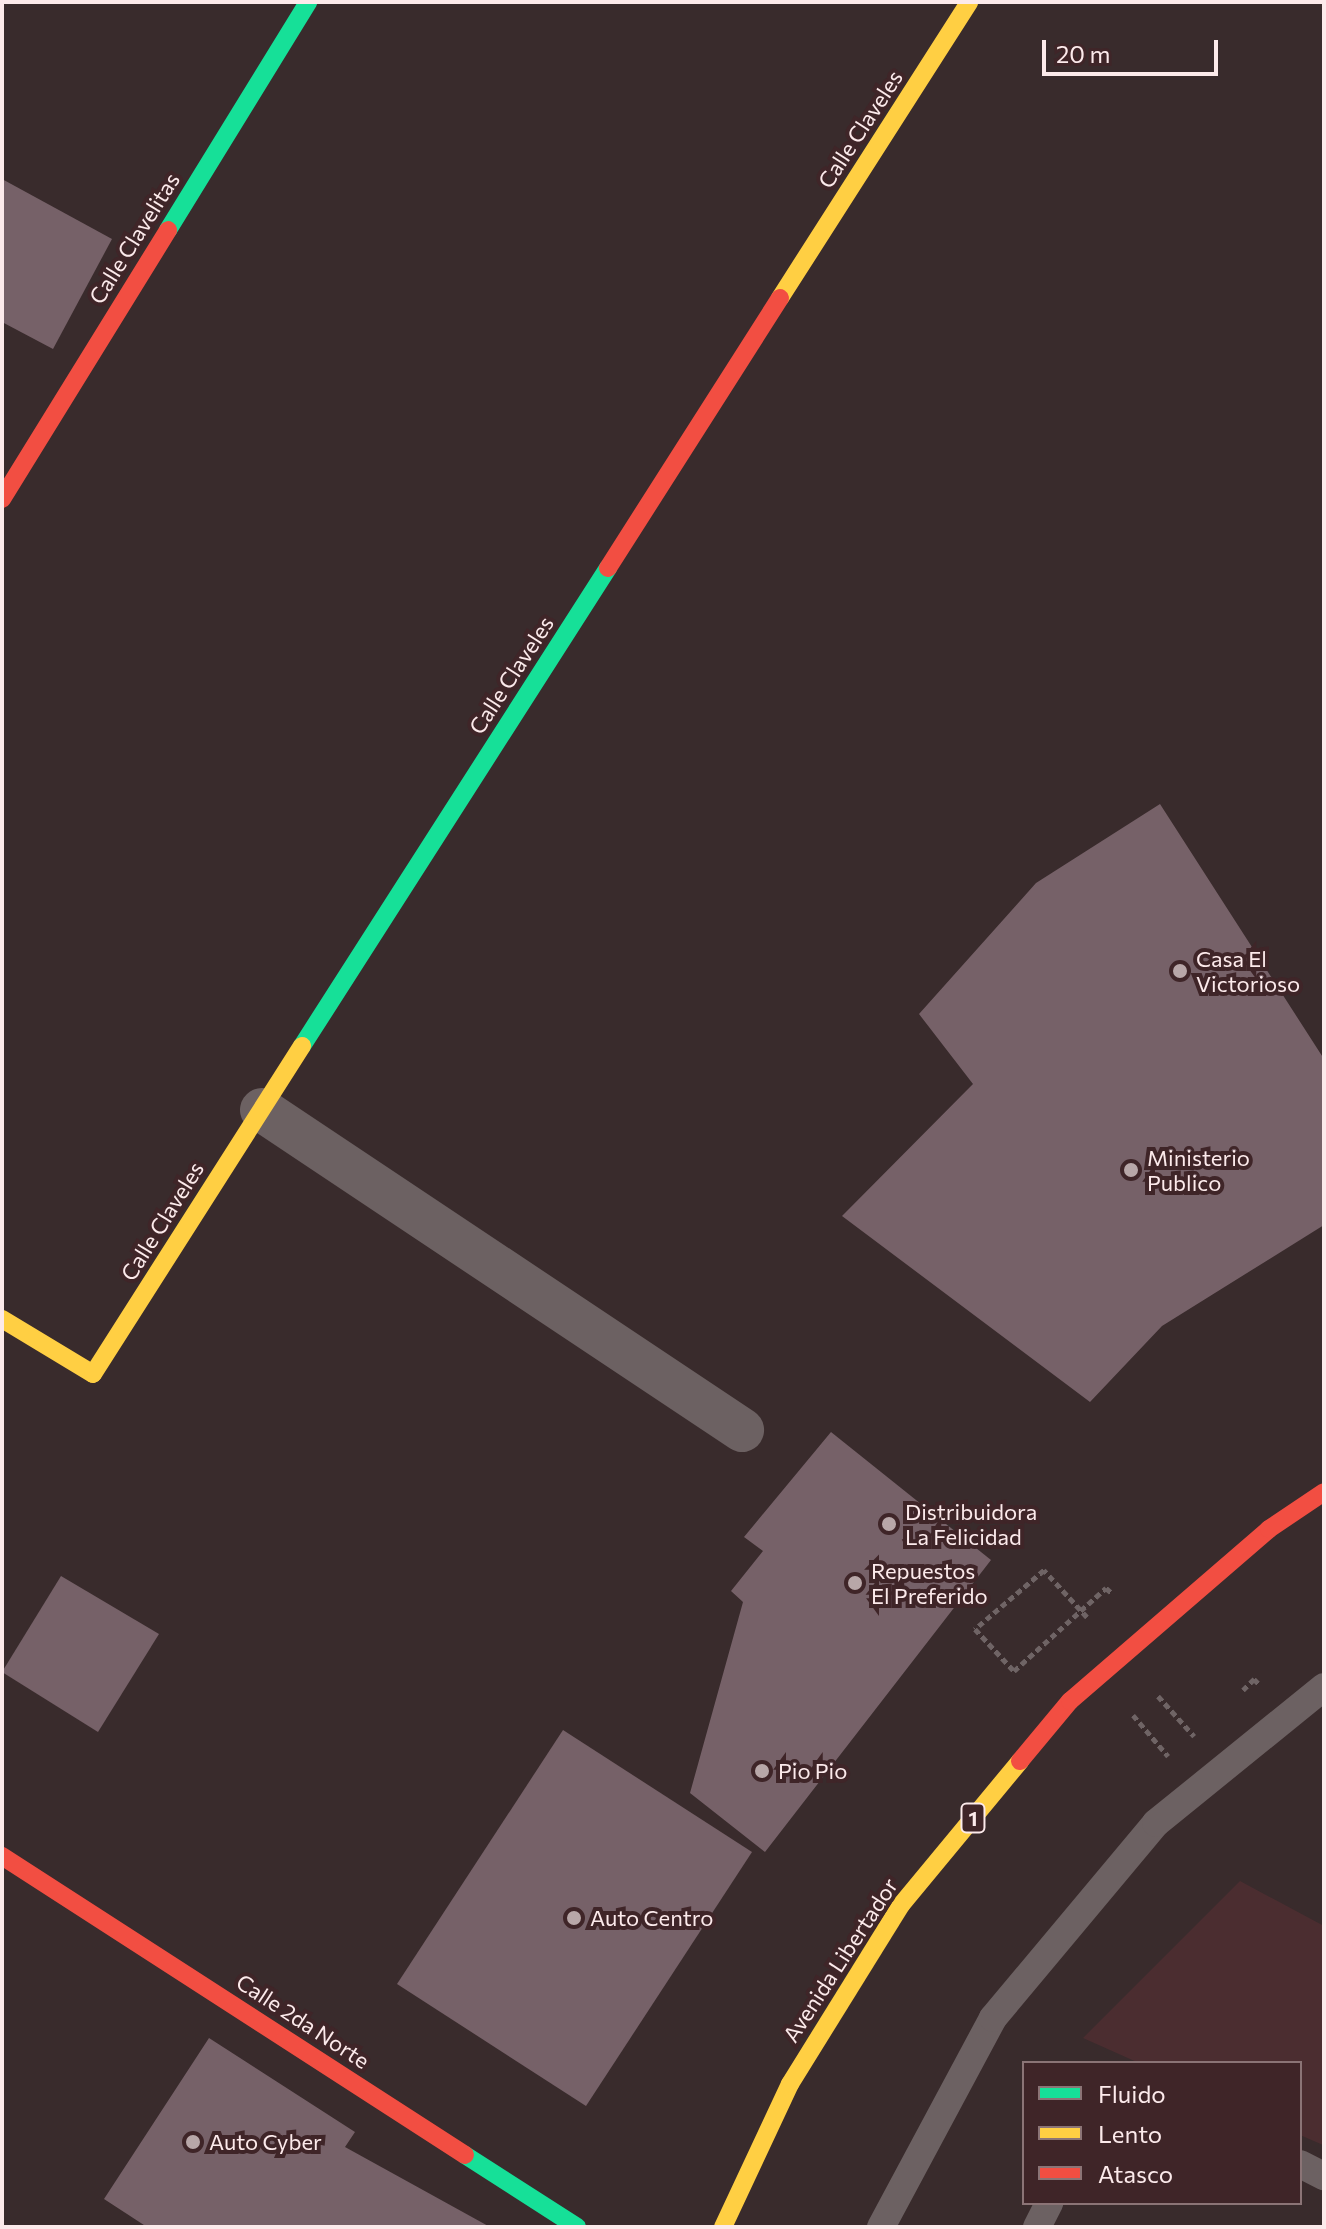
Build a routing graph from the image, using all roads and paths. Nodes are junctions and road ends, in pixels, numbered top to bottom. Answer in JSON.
{"nodes":[{"id":1,"x":308,"y":2,"type":"edge"},
{"id":2,"x":969,"y":2,"type":"edge"},
{"id":3,"x":2,"y":499,"type":"edge"},
{"id":4,"x":262,"y":1110,"type":"junction"},
{"id":5,"x":2,"y":1319,"type":"edge"},
{"id":6,"x":742,"y":1430,"type":"dead end"},
{"id":7,"x":1324,"y":1492,"type":"edge"},
{"id":8,"x":1044,"y":1570,"type":"dead end"},
{"id":9,"x":1106,"y":1588,"type":"dead end"},
{"id":10,"x":1099,"y":1675,"type":"junction"},
{"id":11,"x":1324,"y":1687,"type":"edge"},
{"id":12,"x":1198,"y":1789,"type":"junction"},
{"id":13,"x":2,"y":1856,"type":"edge"},
{"id":14,"x":1302,"y":2165,"type":"edge"},
{"id":15,"x":1324,"y":2176,"type":"edge"},
{"id":16,"x":577,"y":2227,"type":"edge"},
{"id":17,"x":723,"y":2227,"type":"edge"},
{"id":18,"x":881,"y":2227,"type":"edge"}],
"edges":[{"from":1,"to":3,"type":"main road","name":"Calle Clavelitas"},
{"from":2,"to":4,"type":"main road","name":"Calle Claveles"},
{"from":4,"to":5,"type":"main road","name":"Calle Claveles"},
{"from":4,"to":6,"type":"street"},
{"from":7,"to":10,"type":"main road","name":"Avenida Libertador","number":"1"},
{"from":8,"to":9,"type":"path"},
{"from":10,"to":12,"type":"path"},
{"from":10,"to":17,"type":"main road","name":"Avenida Libertador","number":"1"},
{"from":11,"to":12,"type":"lane"},
{"from":12,"to":18,"type":"lane"},
{"from":13,"to":16,"type":"main road","name":"Calle 2da Norte"},
{"from":14,"to":15,"type":"lane"}]}
